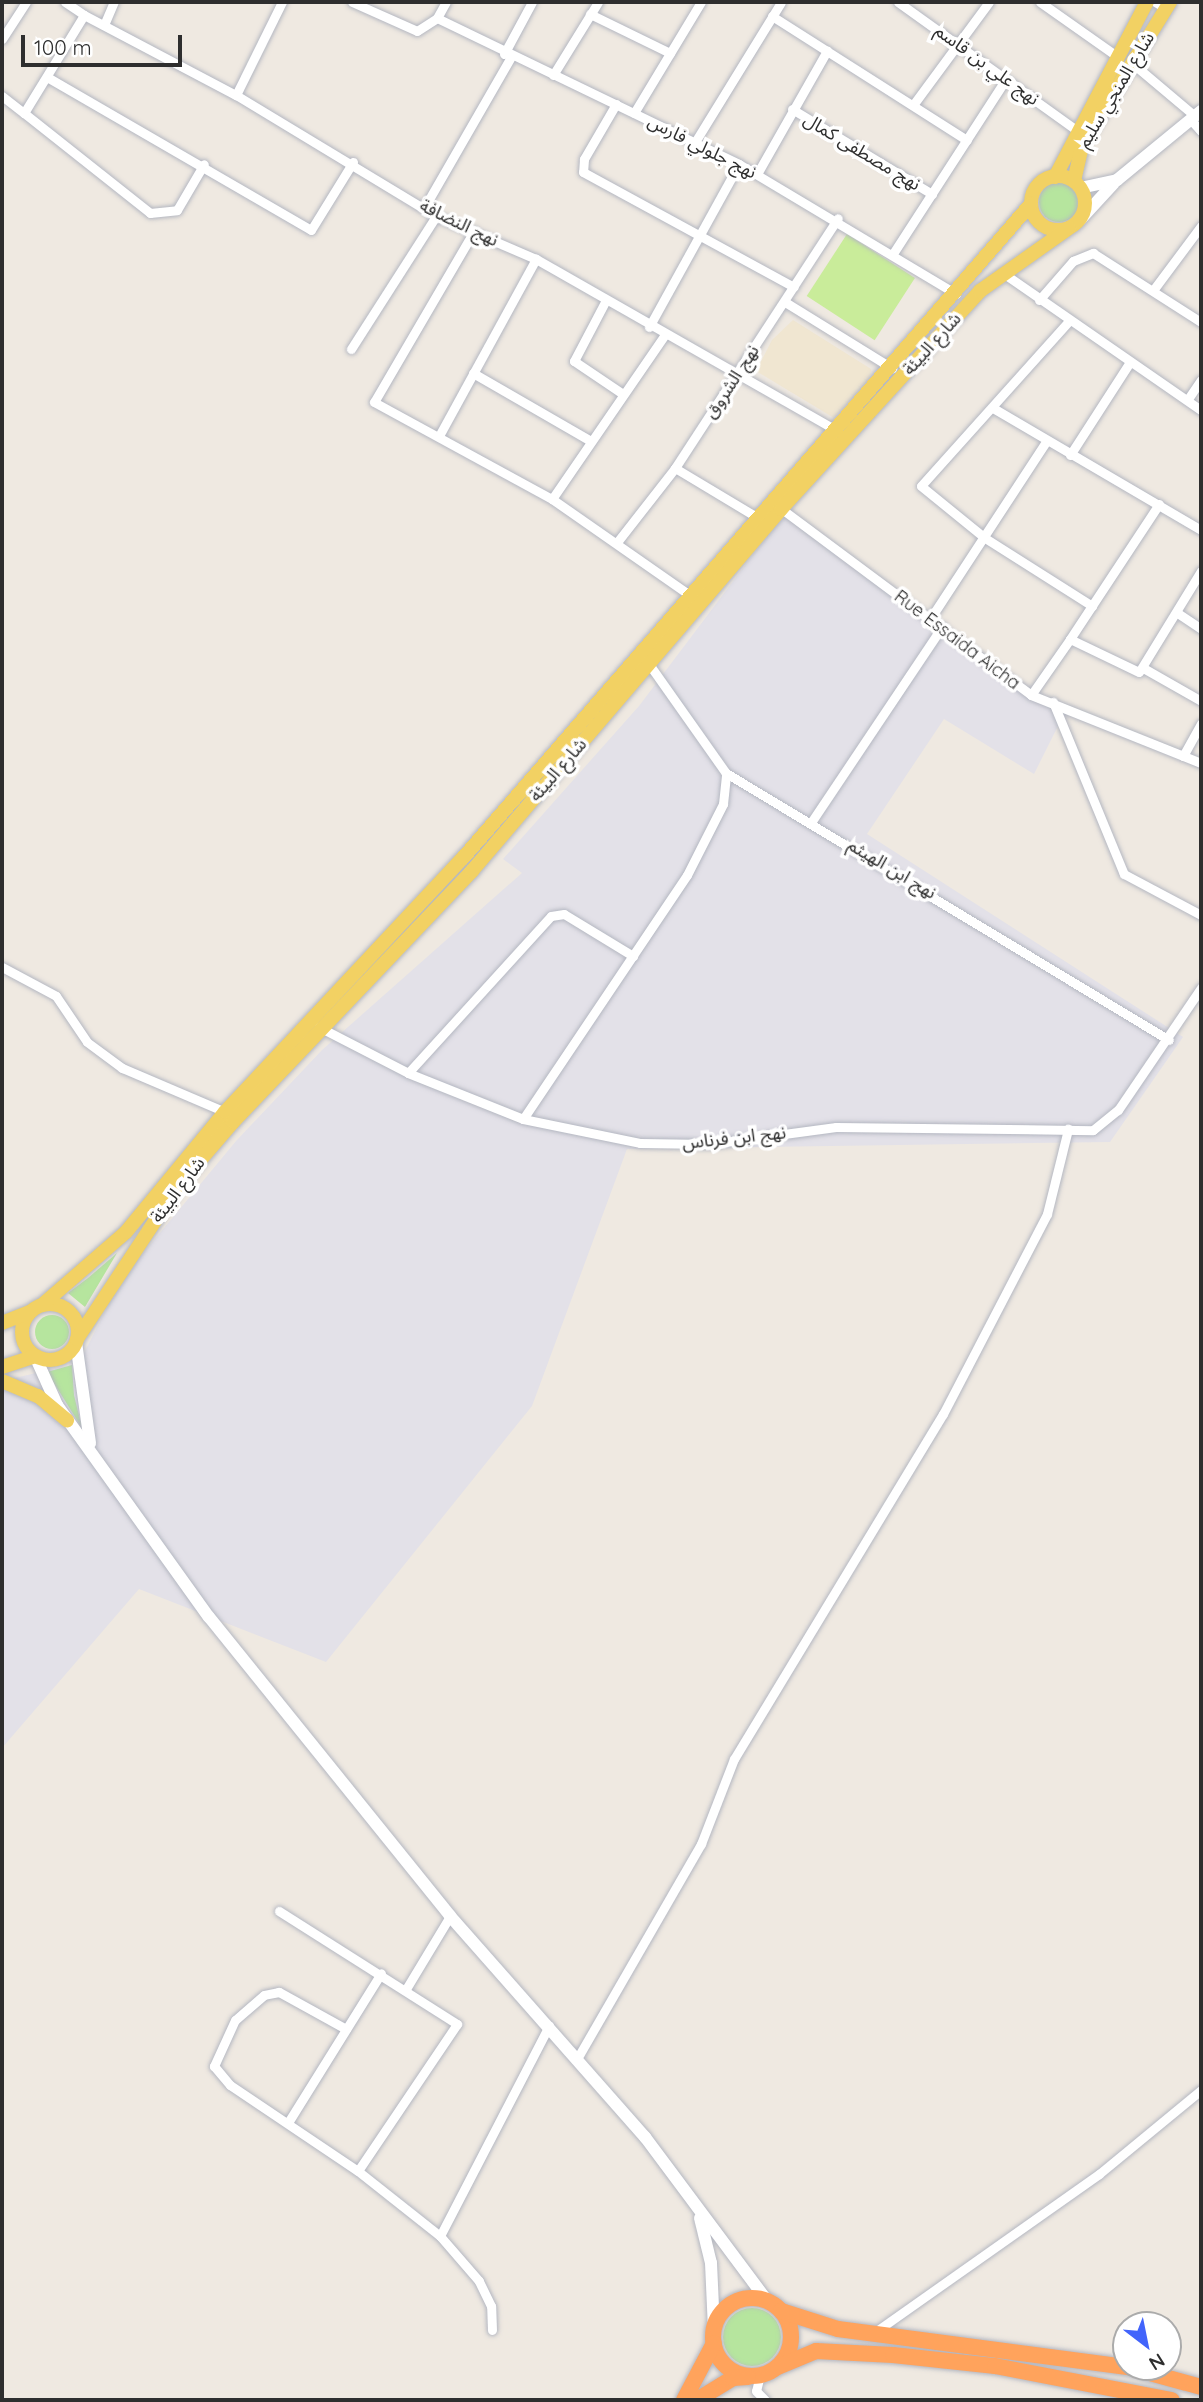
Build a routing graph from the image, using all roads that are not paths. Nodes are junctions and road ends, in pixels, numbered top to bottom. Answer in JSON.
{"nodes":[{"id":1,"x":26,"y":2,"type":"edge"},
{"id":2,"x":65,"y":2,"type":"edge"},
{"id":3,"x":114,"y":2,"type":"edge"},
{"id":4,"x":282,"y":2,"type":"edge"},
{"id":5,"x":352,"y":2,"type":"edge"},
{"id":6,"x":446,"y":2,"type":"edge"},
{"id":7,"x":532,"y":2,"type":"edge"},
{"id":8,"x":598,"y":2,"type":"edge"},
{"id":9,"x":701,"y":2,"type":"edge"},
{"id":10,"x":781,"y":2,"type":"edge"},
{"id":11,"x":898,"y":2,"type":"edge"},
{"id":12,"x":989,"y":2,"type":"edge"},
{"id":13,"x":1040,"y":2,"type":"edge"},
{"id":14,"x":1147,"y":2,"type":"edge"},
{"id":15,"x":1163,"y":4,"type":"edge"},
{"id":16,"x":590,"y":14,"type":"junction"},
{"id":17,"x":84,"y":15,"type":"junction"},
{"id":18,"x":772,"y":16,"type":"junction"},
{"id":19,"x":437,"y":18,"type":"junction"},
{"id":20,"x":104,"y":25,"type":"junction"},
{"id":21,"x":3,"y":35,"type":"edge"},
{"id":22,"x":958,"y":43,"type":"junction"},
{"id":23,"x":827,"y":51,"type":"junction"},
{"id":24,"x":670,"y":52,"type":"junction"},
{"id":25,"x":1115,"y":55,"type":"junction"},
{"id":26,"x":507,"y":56,"type":"junction"},
{"id":27,"x":1132,"y":63,"type":"junction"},
{"id":28,"x":553,"y":75,"type":"junction"},
{"id":29,"x":47,"y":77,"type":"junction"},
{"id":30,"x":1006,"y":79,"type":"junction"},
{"id":31,"x":236,"y":94,"type":"junction"},
{"id":32,"x":2,"y":96,"type":"edge"},
{"id":33,"x":616,"y":104,"type":"junction"},
{"id":34,"x":913,"y":105,"type":"junction"},
{"id":35,"x":792,"y":109,"type":"junction"},
{"id":36,"x":24,"y":113,"type":"junction"},
{"id":37,"x":634,"y":113,"type":"junction"},
{"id":38,"x":1196,"y":116,"type":"edge"},
{"id":39,"x":1074,"y":129,"type":"junction"},
{"id":40,"x":1201,"y":131,"type":"edge"},
{"id":41,"x":967,"y":140,"type":"junction"},
{"id":42,"x":695,"y":142,"type":"junction"},
{"id":43,"x":353,"y":162,"type":"junction"},
{"id":44,"x":204,"y":164,"type":"junction"},
{"id":45,"x":739,"y":164,"type":"junction"},
{"id":46,"x":757,"y":174,"type":"junction"},
{"id":47,"x":1055,"y":177,"type":"junction"},
{"id":48,"x":1116,"y":180,"type":"junction"},
{"id":49,"x":1077,"y":184,"type":"junction"},
{"id":50,"x":932,"y":194,"type":"junction"},
{"id":51,"x":1031,"y":204,"type":"junction"},
{"id":52,"x":424,"y":208,"type":"junction"},
{"id":53,"x":436,"y":216,"type":"junction"},
{"id":54,"x":838,"y":218,"type":"junction"},
{"id":55,"x":1074,"y":224,"type":"junction"},
{"id":56,"x":1201,"y":226,"type":"edge"},
{"id":57,"x":474,"y":231,"type":"junction"},
{"id":58,"x":698,"y":239,"type":"junction"},
{"id":59,"x":894,"y":252,"type":"junction"},
{"id":60,"x":536,"y":259,"type":"junction"},
{"id":61,"x":1001,"y":272,"type":"junction"},
{"id":62,"x":794,"y":287,"type":"junction"},
{"id":63,"x":1154,"y":289,"type":"junction"},
{"id":64,"x":957,"y":295,"type":"junction"},
{"id":65,"x":606,"y":300,"type":"junction"},
{"id":66,"x":1039,"y":300,"type":"junction"},
{"id":67,"x":785,"y":302,"type":"junction"},
{"id":68,"x":1068,"y":322,"type":"junction"},
{"id":69,"x":1201,"y":322,"type":"edge"},
{"id":70,"x":649,"y":327,"type":"junction"},
{"id":71,"x":664,"y":336,"type":"junction"},
{"id":72,"x":351,"y":349,"type":"dead end"},
{"id":73,"x":1130,"y":362,"type":"junction"},
{"id":74,"x":892,"y":368,"type":"junction"},
{"id":75,"x":738,"y":372,"type":"junction"},
{"id":76,"x":473,"y":373,"type":"junction"},
{"id":77,"x":1201,"y":380,"type":"edge"},
{"id":78,"x":623,"y":394,"type":"junction"},
{"id":79,"x":1188,"y":399,"type":"junction"},
{"id":80,"x":993,"y":408,"type":"junction"},
{"id":81,"x":1201,"y":410,"type":"edge"},
{"id":82,"x":834,"y":429,"type":"junction"},
{"id":83,"x":439,"y":436,"type":"junction"},
{"id":84,"x":591,"y":440,"type":"junction"},
{"id":85,"x":1045,"y":443,"type":"junction"},
{"id":86,"x":1070,"y":455,"type":"junction"},
{"id":87,"x":675,"y":468,"type":"junction"},
{"id":88,"x":552,"y":499,"type":"junction"},
{"id":89,"x":1159,"y":504,"type":"junction"},
{"id":90,"x":775,"y":505,"type":"junction"},
{"id":91,"x":755,"y":516,"type":"junction"},
{"id":92,"x":1201,"y":530,"type":"edge"},
{"id":93,"x":985,"y":538,"type":"junction"},
{"id":94,"x":618,"y":541,"type":"junction"},
{"id":95,"x":1201,"y":571,"type":"edge"},
{"id":96,"x":688,"y":594,"type":"junction"},
{"id":97,"x":1092,"y":606,"type":"junction"},
{"id":98,"x":1179,"y":614,"type":"junction"},
{"id":99,"x":930,"y":619,"type":"junction"},
{"id":100,"x":942,"y":627,"type":"junction"},
{"id":101,"x":1201,"y":629,"type":"edge"},
{"id":102,"x":1070,"y":639,"type":"junction"},
{"id":103,"x":649,"y":664,"type":"junction"},
{"id":104,"x":1145,"y":669,"type":"junction"},
{"id":105,"x":1031,"y":695,"type":"junction"},
{"id":106,"x":1201,"y":701,"type":"edge"},
{"id":107,"x":1053,"y":702,"type":"junction"},
{"id":108,"x":1201,"y":723,"type":"edge"},
{"id":109,"x":1183,"y":756,"type":"junction"},
{"id":110,"x":1201,"y":763,"type":"edge"},
{"id":111,"x":726,"y":772,"type":"junction"},
{"id":112,"x":812,"y":821,"type":"junction"},
{"id":113,"x":1201,"y":915,"type":"edge"},
{"id":114,"x":633,"y":956,"type":"junction"},
{"id":115,"x":2,"y":967,"type":"edge"},
{"id":116,"x":1201,"y":988,"type":"edge"},
{"id":117,"x":308,"y":1022,"type":"junction"},
{"id":118,"x":324,"y":1029,"type":"junction"},
{"id":119,"x":1169,"y":1040,"type":"junction"},
{"id":120,"x":408,"y":1073,"type":"junction"},
{"id":121,"x":225,"y":1112,"type":"junction"},
{"id":122,"x":523,"y":1119,"type":"junction"},
{"id":123,"x":1068,"y":1129,"type":"junction"},
{"id":124,"x":37,"y":1308,"type":"junction"},
{"id":125,"x":2,"y":1324,"type":"edge"},
{"id":126,"x":76,"y":1341,"type":"junction"},
{"id":127,"x":35,"y":1356,"type":"junction"},
{"id":128,"x":2,"y":1367,"type":"edge"},
{"id":129,"x":2,"y":1381,"type":"edge"},
{"id":130,"x":67,"y":1420,"type":"junction"},
{"id":131,"x":91,"y":1447,"type":"junction"},
{"id":132,"x":279,"y":1911,"type":"dead end"},
{"id":133,"x":450,"y":1916,"type":"junction"},
{"id":134,"x":381,"y":1973,"type":"junction"},
{"id":135,"x":407,"y":1989,"type":"junction"},
{"id":136,"x":549,"y":2026,"type":"junction"},
{"id":137,"x":346,"y":2029,"type":"junction"},
{"id":138,"x":578,"y":2057,"type":"junction"},
{"id":139,"x":1201,"y":2090,"type":"edge"},
{"id":140,"x":289,"y":2121,"type":"junction"},
{"id":141,"x":358,"y":2171,"type":"junction"},
{"id":142,"x":698,"y":2211,"type":"junction"},
{"id":143,"x":440,"y":2236,"type":"junction"},
{"id":144,"x":774,"y":2306,"type":"junction"},
{"id":145,"x":492,"y":2330,"type":"dead end"},
{"id":146,"x":875,"y":2332,"type":"junction"},
{"id":147,"x":714,"y":2336,"type":"junction"},
{"id":148,"x":1112,"y":2365,"type":"edge"},
{"id":149,"x":778,"y":2367,"type":"junction"},
{"id":150,"x":758,"y":2376,"type":"junction"},
{"id":151,"x":1179,"y":2381,"type":"edge"},
{"id":152,"x":1201,"y":2387,"type":"edge"},
{"id":153,"x":684,"y":2400,"type":"edge"},
{"id":154,"x":697,"y":2400,"type":"edge"},
{"id":155,"x":765,"y":2400,"type":"edge"},
{"id":156,"x":1172,"y":2400,"type":"edge"}],
"edges":[{"from":1,"to":21,"type":"street"},
{"from":2,"to":17,"type":"street","name":"نهج النضافة"},
{"from":3,"to":20,"type":"street"},
{"from":4,"to":31,"type":"street"},
{"from":5,"to":19,"type":"street"},
{"from":6,"to":19,"type":"street"},
{"from":7,"to":26,"type":"street"},
{"from":8,"to":16,"type":"street"},
{"from":9,"to":24,"type":"street"},
{"from":10,"to":18,"type":"street"},
{"from":11,"to":22,"type":"street","name":"نهج علي بن قاسم"},
{"from":12,"to":22,"type":"street"},
{"from":13,"to":25,"type":"street"},
{"from":14,"to":25,"type":"main road","name":"شارع المنجي سليم"},
{"from":15,"to":27,"type":"main road","name":"شارع المنجي سليم"},
{"from":16,"to":24,"type":"street"},
{"from":16,"to":28,"type":"street"},
{"from":17,"to":20,"type":"street","name":"نهج النضافة"},
{"from":17,"to":29,"type":"street"},
{"from":18,"to":23,"type":"street"},
{"from":18,"to":42,"type":"street"},
{"from":19,"to":26,"type":"street","name":"نهج جلولي فارس"},
{"from":20,"to":31,"type":"street","name":"نهج النضافة"},
{"from":22,"to":30,"type":"street","name":"نهج علي بن قاسم"},
{"from":22,"to":34,"type":"street"},
{"from":23,"to":34,"type":"street"},
{"from":23,"to":35,"type":"street"},
{"from":24,"to":37,"type":"street"},
{"from":25,"to":39,"type":"main road","name":"شارع المنجي سليم"},
{"from":26,"to":28,"type":"street","name":"نهج جلولي فارس"},
{"from":26,"to":52,"type":"street"},
{"from":27,"to":38,"type":"street"},
{"from":27,"to":49,"type":"main road","name":"شارع المنجي سليم"},
{"from":28,"to":33,"type":"street","name":"نهج جلولي فارس"},
{"from":29,"to":36,"type":"street"},
{"from":29,"to":44,"type":"street"},
{"from":30,"to":39,"type":"street","name":"نهج علي بن قاسم"},
{"from":30,"to":41,"type":"street"},
{"from":31,"to":43,"type":"street","name":"نهج النضافة"},
{"from":32,"to":36,"type":"street"},
{"from":33,"to":37,"type":"street","name":"نهج جلولي فارس"},
{"from":33,"to":58,"type":"street"},
{"from":34,"to":41,"type":"street"},
{"from":35,"to":46,"type":"street"},
{"from":35,"to":50,"type":"street","name":"نهج مصطفى كمال"},
{"from":36,"to":44,"type":"street"},
{"from":37,"to":42,"type":"street","name":"نهج جلولي فارس"},
{"from":38,"to":40,"type":"street"},
{"from":38,"to":48,"type":"main road"},
{"from":39,"to":47,"type":"main road","name":"شارع المنجي سليم"},
{"from":41,"to":50,"type":"street"},
{"from":42,"to":45,"type":"street","name":"نهج جلولي فارس"},
{"from":43,"to":44,"type":"street"},
{"from":43,"to":52,"type":"street","name":"نهج النضافة"},
{"from":45,"to":46,"type":"street","name":"نهج جلولي فارس"},
{"from":45,"to":58,"type":"street"},
{"from":46,"to":54,"type":"street","name":"نهج جلولي فارس"},
{"from":47,"to":49,"type":"main road"},
{"from":47,"to":51,"type":"main road"},
{"from":48,"to":49,"type":"main road"},
{"from":48,"to":55,"type":"main road"},
{"from":49,"to":55,"type":"main road"},
{"from":50,"to":59,"type":"street"},
{"from":51,"to":55,"type":"main road"},
{"from":51,"to":64,"type":"main road","name":"شارع البيئة"},
{"from":52,"to":53,"type":"street","name":"نهج النضافة"},
{"from":53,"to":57,"type":"street","name":"نهج النضافة"},
{"from":53,"to":72,"type":"street"},
{"from":54,"to":59,"type":"street","name":"نهج جلولي فارس"},
{"from":54,"to":62,"type":"street","name":"نهج الشروق"},
{"from":55,"to":61,"type":"main road","name":"شارع البيئة"},
{"from":56,"to":63,"type":"street"},
{"from":57,"to":60,"type":"street","name":"نهج النضافة"},
{"from":57,"to":83,"type":"street"},
{"from":58,"to":62,"type":"street"},
{"from":58,"to":70,"type":"street"},
{"from":59,"to":64,"type":"street","name":"نهج جلولي فارس"},
{"from":60,"to":65,"type":"street","name":"نهج النضافة"},
{"from":60,"to":76,"type":"street"},
{"from":61,"to":66,"type":"street"},
{"from":61,"to":90,"type":"main road","name":"شارع البيئة"},
{"from":62,"to":67,"type":"street","name":"نهج الشروق"},
{"from":63,"to":66,"type":"street"},
{"from":63,"to":69,"type":"street"},
{"from":64,"to":74,"type":"main road","name":"شارع البيئة"},
{"from":65,"to":70,"type":"street","name":"نهج النضافة"},
{"from":65,"to":78,"type":"street"},
{"from":66,"to":68,"type":"street"},
{"from":67,"to":74,"type":"street"},
{"from":67,"to":75,"type":"street","name":"نهج الشروق"},
{"from":68,"to":73,"type":"street"},
{"from":68,"to":80,"type":"street"},
{"from":70,"to":71,"type":"street","name":"نهج النضافة"},
{"from":71,"to":75,"type":"street","name":"نهج النضافة"},
{"from":71,"to":78,"type":"street"},
{"from":73,"to":79,"type":"street"},
{"from":73,"to":86,"type":"street"},
{"from":74,"to":82,"type":"main road","name":"شارع البيئة"},
{"from":75,"to":82,"type":"street","name":"نهج النضافة"},
{"from":75,"to":87,"type":"street","name":"نهج الشروق"},
{"from":76,"to":83,"type":"street"},
{"from":76,"to":84,"type":"street"},
{"from":77,"to":79,"type":"street"},
{"from":78,"to":84,"type":"street"},
{"from":79,"to":81,"type":"street"},
{"from":80,"to":85,"type":"street"},
{"from":80,"to":93,"type":"street"},
{"from":82,"to":90,"type":"main road","name":"شارع البيئة"},
{"from":83,"to":88,"type":"street"},
{"from":84,"to":88,"type":"street"},
{"from":85,"to":86,"type":"street"},
{"from":85,"to":93,"type":"street"},
{"from":86,"to":89,"type":"street"},
{"from":87,"to":91,"type":"street"},
{"from":87,"to":94,"type":"street","name":"نهج الشروق"},
{"from":88,"to":94,"type":"street"},
{"from":89,"to":92,"type":"street"},
{"from":89,"to":97,"type":"street"},
{"from":90,"to":91,"type":"main road","name":"شارع البيئة"},
{"from":90,"to":99,"type":"street","name":"Rue Essaida Aicha"},
{"from":90,"to":103,"type":"main road","name":"شارع البيئة"},
{"from":91,"to":96,"type":"main road","name":"شارع البيئة"},
{"from":93,"to":97,"type":"street"},
{"from":93,"to":99,"type":"street"},
{"from":94,"to":96,"type":"street"},
{"from":95,"to":98,"type":"street"},
{"from":96,"to":117,"type":"main road","name":"شارع البيئة"},
{"from":97,"to":102,"type":"street"},
{"from":98,"to":101,"type":"street"},
{"from":98,"to":104,"type":"street"},
{"from":99,"to":100,"type":"street","name":"Rue Essaida Aicha"},
{"from":100,"to":105,"type":"street","name":"Rue Essaida Aicha"},
{"from":100,"to":112,"type":"street"},
{"from":102,"to":104,"type":"street"},
{"from":102,"to":105,"type":"street"},
{"from":103,"to":111,"type":"street","name":"نهج ابن الهيثم"},
{"from":103,"to":118,"type":"main road","name":"شارع البيئة"},
{"from":104,"to":106,"type":"street"},
{"from":105,"to":107,"type":"street","name":"Rue Essaida Aicha"},
{"from":107,"to":109,"type":"street","name":"Rue Essaida Aicha"},
{"from":107,"to":113,"type":"street"},
{"from":108,"to":109,"type":"street"},
{"from":109,"to":110,"type":"street","name":"Rue Essaida Aicha"},
{"from":111,"to":112,"type":"street","name":"نهج ابن الهيثم"},
{"from":111,"to":114,"type":"street"},
{"from":112,"to":119,"type":"street","name":"نهج ابن الهيثم"},
{"from":114,"to":120,"type":"street"},
{"from":114,"to":122,"type":"street"},
{"from":115,"to":121,"type":"street"},
{"from":116,"to":119,"type":"street"},
{"from":117,"to":118,"type":"street","name":"نهج ابن فرناس"},
{"from":117,"to":121,"type":"main road","name":"شارع البيئة"},
{"from":118,"to":120,"type":"street","name":"نهج ابن فرناس"},
{"from":118,"to":126,"type":"main road","name":"شارع البيئة"},
{"from":119,"to":123,"type":"street","name":"نهج ابن فرناس"},
{"from":120,"to":122,"type":"street","name":"نهج ابن فرناس"},
{"from":121,"to":124,"type":"main road","name":"شارع البيئة"},
{"from":122,"to":123,"type":"street","name":"نهج ابن فرناس"},
{"from":123,"to":138,"type":"street"},
{"from":124,"to":125,"type":"main road","name":"شارع البيئة"},
{"from":124,"to":126,"type":"main road"},
{"from":124,"to":127,"type":"main road"},
{"from":126,"to":127,"type":"main road"},
{"from":126,"to":131,"type":"main road"},
{"from":127,"to":128,"type":"main road"},
{"from":127,"to":130,"type":"main road"},
{"from":129,"to":130,"type":"main road"},
{"from":130,"to":131,"type":"main road"},
{"from":131,"to":133,"type":"main road"},
{"from":132,"to":134,"type":"street"},
{"from":133,"to":135,"type":"street"},
{"from":133,"to":136,"type":"main road"},
{"from":134,"to":135,"type":"street"},
{"from":134,"to":137,"type":"street"},
{"from":135,"to":141,"type":"street"},
{"from":136,"to":138,"type":"main road"},
{"from":136,"to":143,"type":"street"},
{"from":137,"to":140,"type":"street"},
{"from":137,"to":140,"type":"street"},
{"from":138,"to":142,"type":"main road"},
{"from":139,"to":146,"type":"street"},
{"from":140,"to":141,"type":"street"},
{"from":141,"to":143,"type":"street"},
{"from":142,"to":144,"type":"main road"},
{"from":142,"to":147,"type":"main road"},
{"from":143,"to":145,"type":"street"},
{"from":144,"to":146,"type":"highway"},
{"from":144,"to":147,"type":"highway"},
{"from":144,"to":149,"type":"highway"},
{"from":146,"to":148,"type":"highway"},
{"from":147,"to":150,"type":"highway"},
{"from":147,"to":153,"type":"highway"},
{"from":149,"to":150,"type":"highway"},
{"from":149,"to":156,"type":"highway"},
{"from":150,"to":154,"type":"highway"},
{"from":150,"to":155,"type":"street"},
{"from":151,"to":152,"type":"highway"}]}
